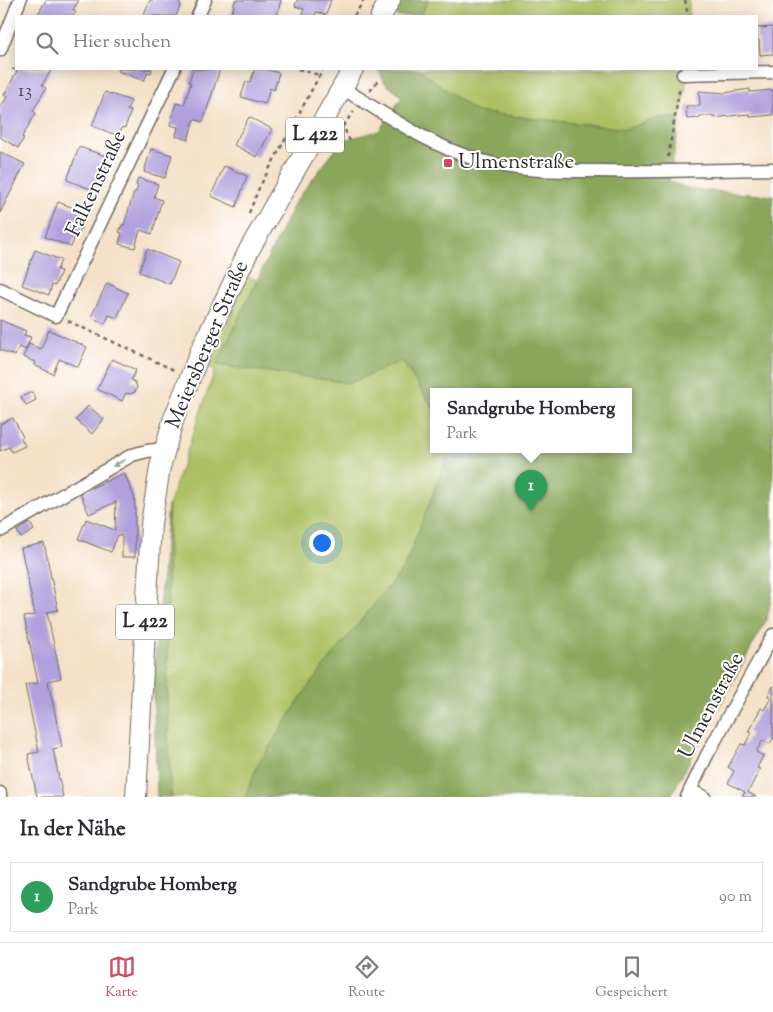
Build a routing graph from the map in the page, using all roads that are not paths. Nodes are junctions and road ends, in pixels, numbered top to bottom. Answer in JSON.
{"nodes":[{"id":1,"x":20,"y":0,"type":"edge"},
{"id":2,"x":205,"y":0,"type":"edge"},
{"id":3,"x":390,"y":0,"type":"edge"},
{"id":4,"x":198,"y":15,"type":"edge"},
{"id":5,"x":382,"y":15,"type":"edge"},
{"id":6,"x":0,"y":50,"type":"edge"},
{"id":7,"x":174,"y":70,"type":"edge"},
{"id":8,"x":352,"y":70,"type":"edge"},
{"id":9,"x":773,"y":72,"type":"edge"},
{"id":10,"x":683,"y":74,"type":"road end"},
{"id":11,"x":342,"y":88,"type":"junction"},
{"id":12,"x":773,"y":169,"type":"edge"},
{"id":13,"x":0,"y":289,"type":"edge"},
{"id":14,"x":165,"y":449,"type":"junction"},
{"id":15,"x":0,"y":531,"type":"edge"},
{"id":16,"x":773,"y":636,"type":"edge"},
{"id":17,"x":0,"y":793,"type":"edge"},
{"id":18,"x":689,"y":793,"type":"edge"},
{"id":19,"x":0,"y":797,"type":"edge"},
{"id":20,"x":136,"y":797,"type":"edge"},
{"id":21,"x":704,"y":797,"type":"edge"}],
"edges":[{"from":1,"to":6,"type":"street"},
{"from":2,"to":4,"type":"street"},
{"from":3,"to":5,"type":"main road"},
{"from":7,"to":13,"type":"street","name":"Falkenstraße"},
{"from":8,"to":11,"type":"main road","name":"Meiersberger Straße","number":"L 422"},
{"from":9,"to":10,"type":"street"},
{"from":11,"to":12,"type":"street"},
{"from":11,"to":14,"type":"main road","name":"Meiersberger Straße","number":"L 422"},
{"from":14,"to":15,"type":"street","one_way":true},
{"from":14,"to":20,"type":"main road","name":"Meiersberger Straße","number":"L 422"},
{"from":16,"to":18,"type":"street","name":"Ulmenstraße"},
{"from":17,"to":19,"type":"street"},
{"from":18,"to":21,"type":"street"}]}
